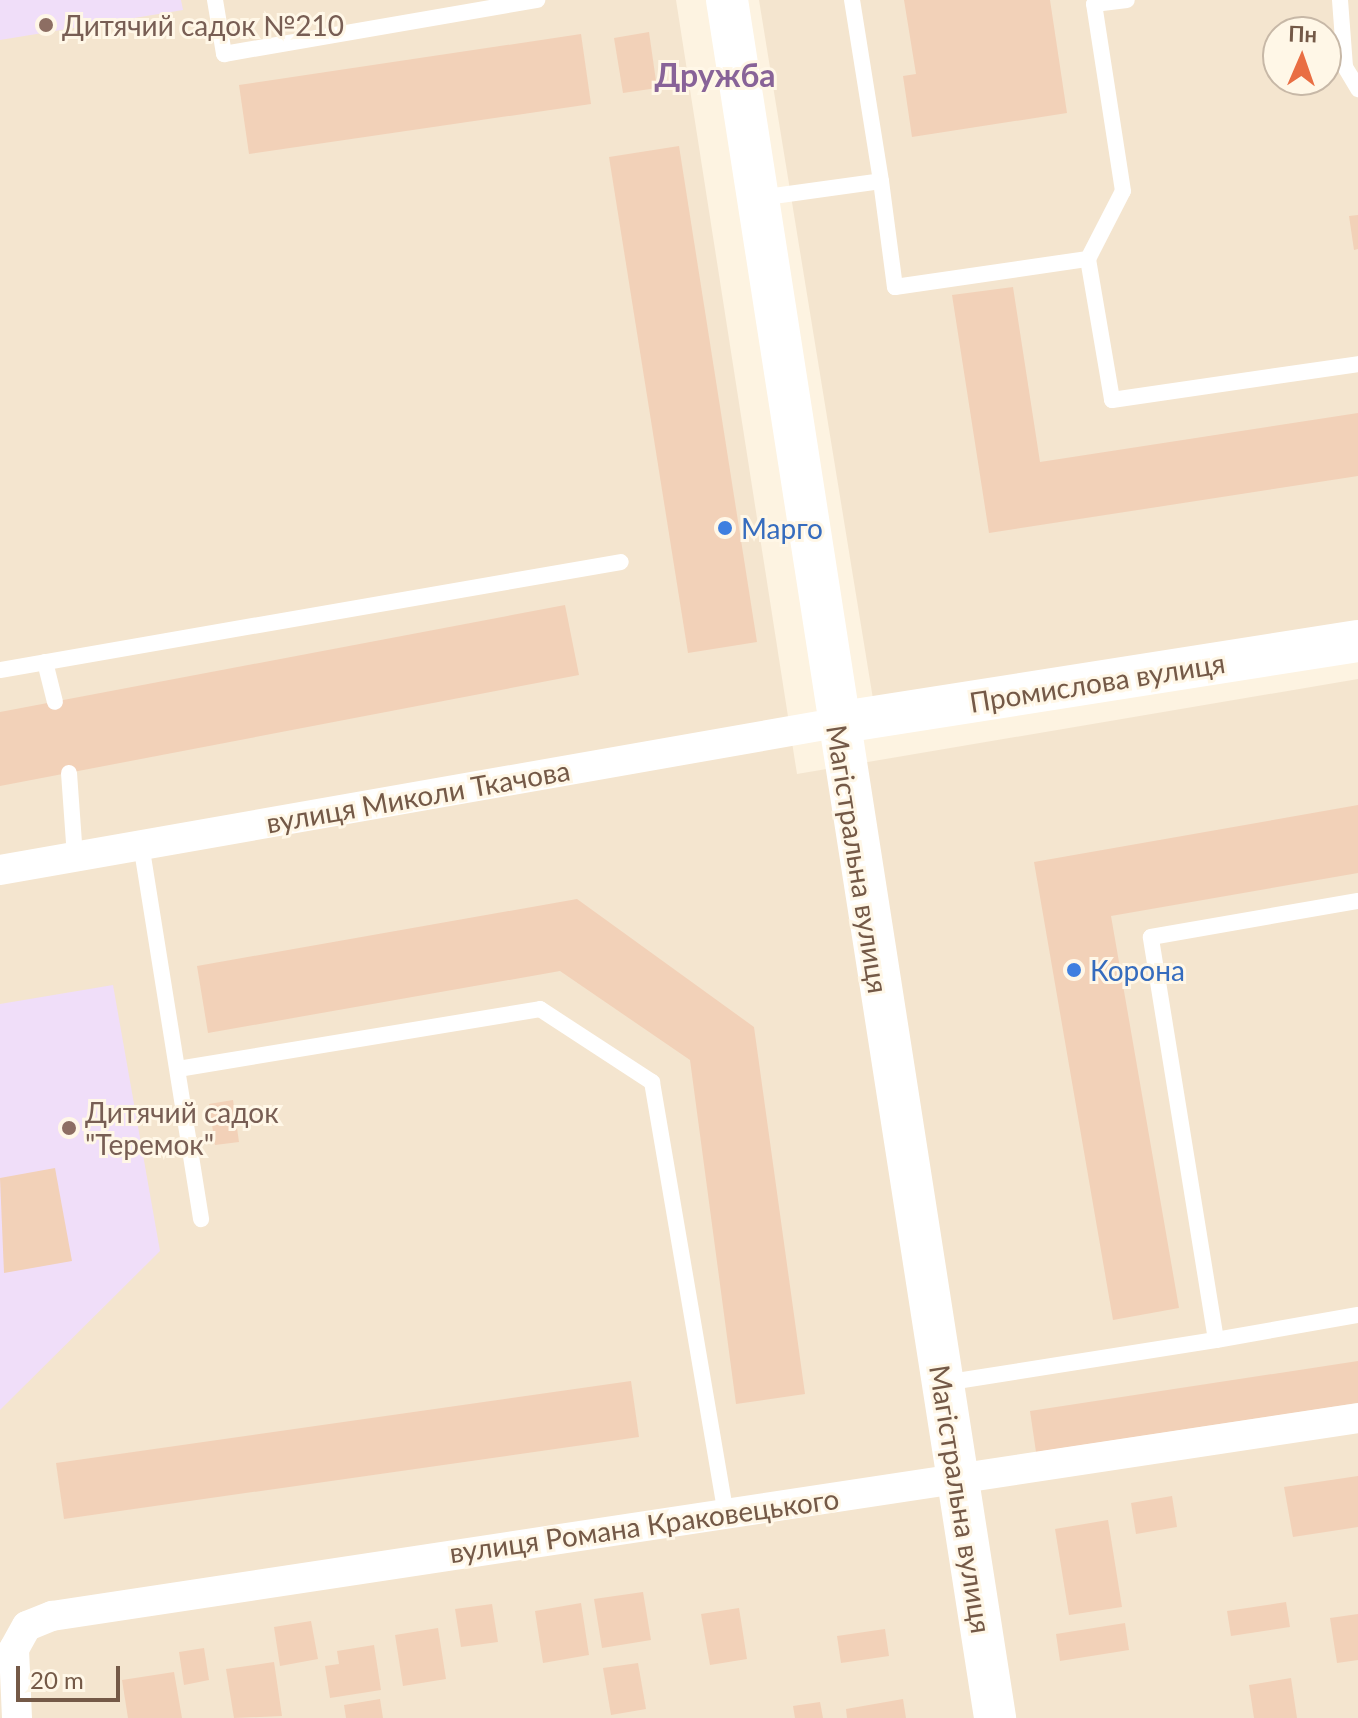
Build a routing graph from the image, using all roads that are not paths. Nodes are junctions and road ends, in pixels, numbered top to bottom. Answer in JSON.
{"nodes":[{"id":1,"x":215,"y":0,"type":"edge"},
{"id":2,"x":537,"y":0,"type":"edge"},
{"id":3,"x":727,"y":0,"type":"edge"},
{"id":4,"x":852,"y":0,"type":"edge"},
{"id":5,"x":1127,"y":0,"type":"edge"},
{"id":6,"x":1340,"y":0,"type":"edge"},
{"id":7,"x":1358,"y":89,"type":"edge"},
{"id":8,"x":881,"y":181,"type":"junction"},
{"id":9,"x":758,"y":198,"type":"junction"},
{"id":10,"x":1088,"y":259,"type":"junction"},
{"id":11,"x":1358,"y":364,"type":"edge"},
{"id":12,"x":621,"y":562,"type":"dead end"},
{"id":13,"x":1358,"y":641,"type":"edge"},
{"id":14,"x":45,"y":662,"type":"junction"},
{"id":15,"x":0,"y":670,"type":"edge"},
{"id":16,"x":55,"y":702,"type":"dead end"},
{"id":17,"x":836,"y":723,"type":"junction"},
{"id":18,"x":69,"y":773,"type":"dead end"},
{"id":19,"x":141,"y":844,"type":"junction"},
{"id":20,"x":75,"y":856,"type":"junction"},
{"id":21,"x":0,"y":870,"type":"edge"},
{"id":22,"x":1358,"y":901,"type":"edge"},
{"id":23,"x":178,"y":1069,"type":"junction"},
{"id":24,"x":201,"y":1219,"type":"dead end"},
{"id":25,"x":1358,"y":1315,"type":"edge"},
{"id":26,"x":1216,"y":1340,"type":"junction"},
{"id":27,"x":942,"y":1383,"type":"junction"},
{"id":28,"x":1358,"y":1418,"type":"edge"},
{"id":29,"x":959,"y":1482,"type":"junction"},
{"id":30,"x":725,"y":1509,"type":"junction"},
{"id":31,"x":17,"y":1718,"type":"edge"},
{"id":32,"x":995,"y":1718,"type":"edge"}],
"edges":[{"from":1,"to":2,"type":"lane"},
{"from":3,"to":9,"type":"street","name":"Магістральна вулиця"},
{"from":4,"to":8,"type":"lane"},
{"from":5,"to":10,"type":"lane"},
{"from":6,"to":7,"type":"lane"},
{"from":8,"to":9,"type":"lane"},
{"from":8,"to":10,"type":"lane"},
{"from":9,"to":17,"type":"street","name":"Магістральна вулиця"},
{"from":10,"to":11,"type":"lane"},
{"from":12,"to":14,"type":"lane"},
{"from":13,"to":17,"type":"street","name":"Промислова вулиця"},
{"from":14,"to":15,"type":"lane"},
{"from":14,"to":16,"type":"lane"},
{"from":17,"to":19,"type":"street","name":"вулиця Миколи Ткачова"},
{"from":17,"to":27,"type":"street","name":"Магістральна вулиця"},
{"from":18,"to":20,"type":"lane"},
{"from":19,"to":20,"type":"street","name":"вулиця Миколи Ткачова"},
{"from":19,"to":23,"type":"lane"},
{"from":20,"to":21,"type":"street","name":"вулиця Миколи Ткачова"},
{"from":22,"to":26,"type":"lane"},
{"from":23,"to":24,"type":"lane"},
{"from":23,"to":30,"type":"lane"},
{"from":25,"to":26,"type":"lane"},
{"from":26,"to":27,"type":"lane"},
{"from":27,"to":29,"type":"street","name":"Магістральна вулиця"},
{"from":28,"to":29,"type":"street","name":"вулиця Романа Краковецького"},
{"from":29,"to":30,"type":"street","name":"вулиця Романа Краковецького"},
{"from":29,"to":32,"type":"street","name":"Магістральна вулиця"},
{"from":30,"to":31,"type":"street","name":"вулиця Романа Краковецького"}]}
